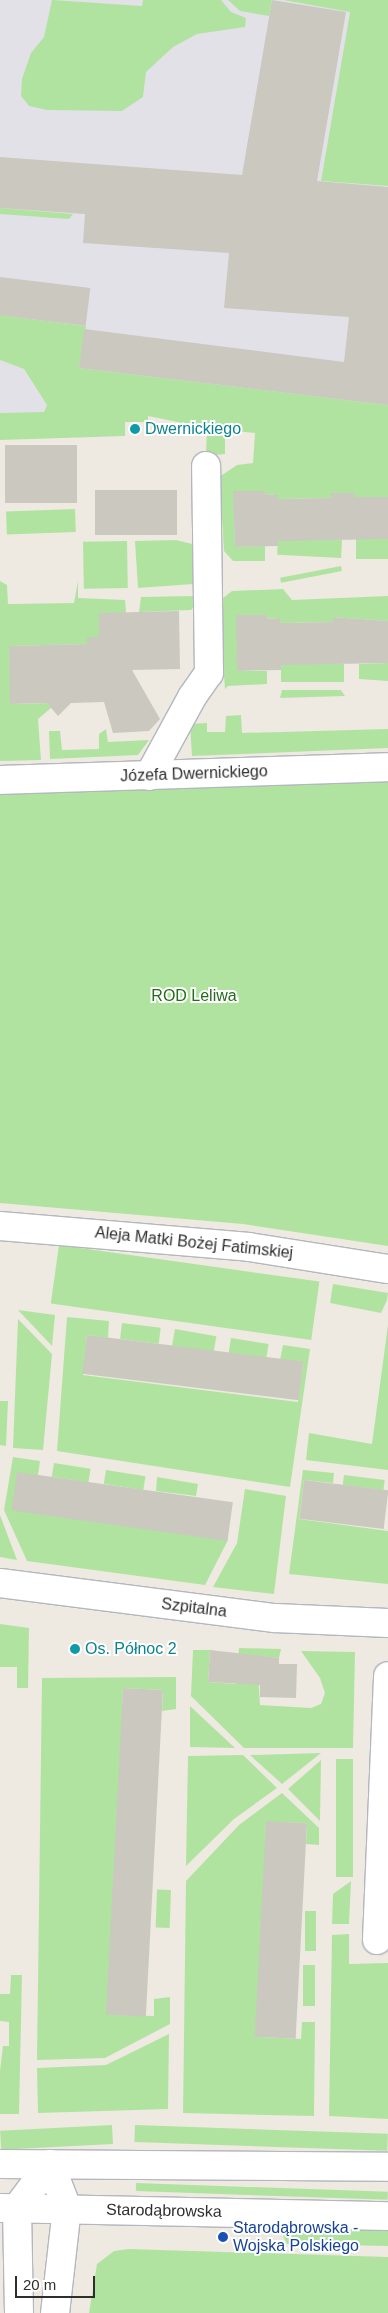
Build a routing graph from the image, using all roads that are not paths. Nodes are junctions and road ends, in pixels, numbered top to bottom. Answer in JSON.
{"nodes":[{"id":1,"x":206,"y":466,"type":"dead end"},
{"id":2,"x":388,"y":767,"type":"edge"},
{"id":3,"x":149,"y":776,"type":"junction"},
{"id":4,"x":0,"y":780,"type":"edge"},
{"id":5,"x":0,"y":1226,"type":"edge"},
{"id":6,"x":388,"y":1269,"type":"edge"},
{"id":7,"x":0,"y":1583,"type":"edge"},
{"id":8,"x":388,"y":1623,"type":"edge"},
{"id":9,"x":388,"y":1676,"type":"edge"},
{"id":10,"x":387,"y":1785,"type":"edge"},
{"id":11,"x":377,"y":1940,"type":"dead end"},
{"id":12,"x":0,"y":2164,"type":"edge"},
{"id":13,"x":50,"y":2164,"type":"junction"},
{"id":14,"x":388,"y":2167,"type":"edge"},
{"id":15,"x":8,"y":2208,"type":"edge"},
{"id":16,"x":67,"y":2208,"type":"junction"},
{"id":17,"x":388,"y":2216,"type":"edge"},
{"id":18,"x":19,"y":2313,"type":"edge"},
{"id":19,"x":55,"y":2313,"type":"edge"}],
"edges":[{"from":1,"to":3,"type":"street"},
{"from":2,"to":3,"type":"street","name":"Józefa Dwernickiego"},
{"from":3,"to":4,"type":"street","name":"Józefa Dwernickiego"},
{"from":5,"to":6,"type":"street","name":"Aleja Matki Bożej Fatimskiej"},
{"from":7,"to":8,"type":"street","name":"Szpitalna"},
{"from":9,"to":10,"type":"street"},
{"from":10,"to":11,"type":"street"},
{"from":12,"to":13,"type":"street"},
{"from":13,"to":14,"type":"street"},
{"from":13,"to":15,"type":"street"},
{"from":13,"to":16,"type":"street"},
{"from":15,"to":16,"type":"street","name":"Starodąbrowska"},
{"from":15,"to":18,"type":"street"},
{"from":16,"to":17,"type":"street","name":"Starodąbrowska"},
{"from":16,"to":19,"type":"street"}]}
